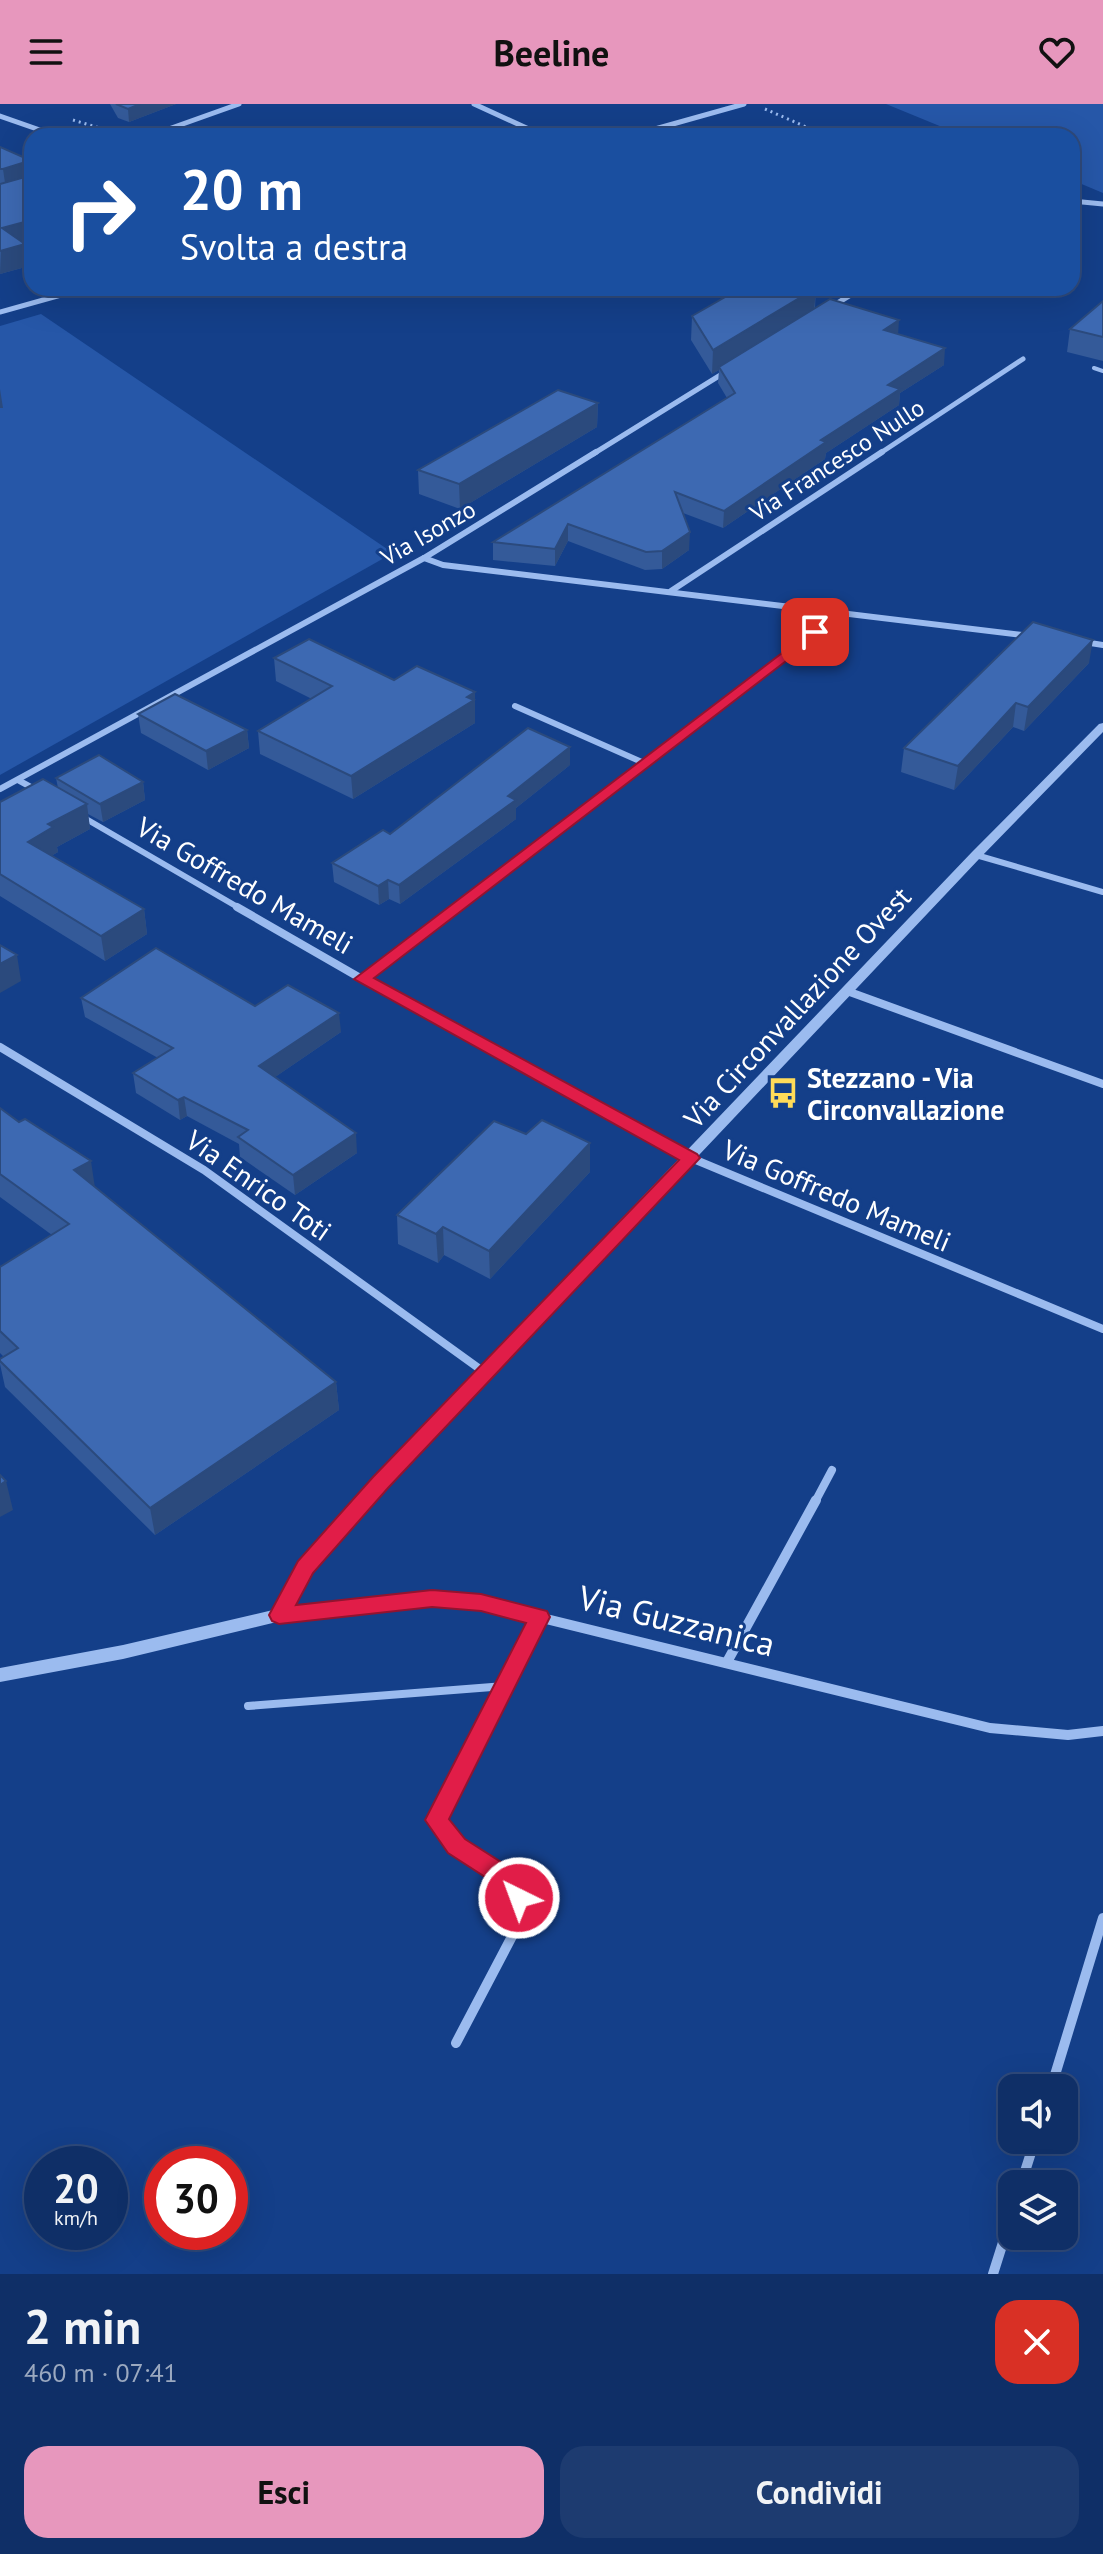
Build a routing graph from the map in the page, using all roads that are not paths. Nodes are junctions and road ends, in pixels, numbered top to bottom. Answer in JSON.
{"nodes":[{"id":1,"x":239,"y":104,"type":"edge"},
{"id":2,"x":474,"y":104,"type":"edge"},
{"id":3,"x":744,"y":104,"type":"edge"},
{"id":4,"x":0,"y":116,"type":"edge"},
{"id":5,"x":34,"y":128,"type":"edge"},
{"id":6,"x":172,"y":128,"type":"edge"},
{"id":7,"x":524,"y":128,"type":"edge"},
{"id":8,"x":658,"y":128,"type":"edge"},
{"id":9,"x":1080,"y":202,"type":"edge"},
{"id":10,"x":1103,"y":204,"type":"edge"},
{"id":11,"x":57,"y":296,"type":"edge"},
{"id":12,"x":849,"y":296,"type":"edge"},
{"id":13,"x":0,"y":312,"type":"edge"},
{"id":14,"x":823,"y":312,"type":"edge"},
{"id":15,"x":1023,"y":359,"type":"dead end"},
{"id":16,"x":1094,"y":368,"type":"dead end"},
{"id":17,"x":730,"y":369,"type":"edge"},
{"id":18,"x":1103,"y":371,"type":"edge"},
{"id":19,"x":424,"y":558,"type":"junction"},
{"id":20,"x":671,"y":592,"type":"junction"},
{"id":21,"x":840,"y":613,"type":"junction"},
{"id":22,"x":1041,"y":637,"type":"edge"},
{"id":23,"x":1072,"y":641,"type":"edge"},
{"id":24,"x":1103,"y":645,"type":"edge"},
{"id":25,"x":515,"y":706,"type":"dead end"},
{"id":26,"x":1103,"y":726,"type":"edge"},
{"id":27,"x":644,"y":763,"type":"junction"},
{"id":28,"x":18,"y":780,"type":"junction"},
{"id":29,"x":0,"y":789,"type":"edge"},
{"id":30,"x":46,"y":796,"type":"edge"},
{"id":31,"x":73,"y":812,"type":"edge"},
{"id":32,"x":976,"y":855,"type":"junction"},
{"id":33,"x":1103,"y":892,"type":"edge"},
{"id":34,"x":362,"y":979,"type":"junction"},
{"id":35,"x":847,"y":991,"type":"junction"},
{"id":36,"x":0,"y":1047,"type":"edge"},
{"id":37,"x":1103,"y":1084,"type":"edge"},
{"id":38,"x":691,"y":1158,"type":"junction"},
{"id":39,"x":1103,"y":1329,"type":"edge"},
{"id":40,"x":484,"y":1372,"type":"junction"},
{"id":41,"x":832,"y":1470,"type":"dead end"},
{"id":42,"x":279,"y":1615,"type":"junction"},
{"id":43,"x":540,"y":1617,"type":"junction"},
{"id":44,"x":727,"y":1662,"type":"junction"},
{"id":45,"x":0,"y":1675,"type":"edge"},
{"id":46,"x":505,"y":1686,"type":"junction"},
{"id":47,"x":248,"y":1706,"type":"dead end"},
{"id":48,"x":1103,"y":1731,"type":"edge"},
{"id":49,"x":1103,"y":1918,"type":"edge"},
{"id":50,"x":456,"y":2043,"type":"dead end"},
{"id":51,"x":1055,"y":2074,"type":"edge"},
{"id":52,"x":1001,"y":2250,"type":"edge"},
{"id":53,"x":993,"y":2274,"type":"edge"}],
"edges":[{"from":1,"to":6,"type":"street"},
{"from":2,"to":7,"type":"street"},
{"from":3,"to":8,"type":"street"},
{"from":4,"to":5,"type":"street"},
{"from":9,"to":10,"type":"street"},
{"from":11,"to":13,"type":"street"},
{"from":12,"to":14,"type":"street"},
{"from":15,"to":20,"type":"street","name":"Via Francesco Nullo"},
{"from":16,"to":18,"type":"lane"},
{"from":17,"to":19,"type":"street","name":"Via Isonzo"},
{"from":19,"to":20,"type":"street"},
{"from":19,"to":28,"type":"street","name":"Via Isonzo"},
{"from":20,"to":21,"type":"street"},
{"from":21,"to":22,"type":"street"},
{"from":21,"to":27,"type":"street"},
{"from":23,"to":24,"type":"street"},
{"from":25,"to":27,"type":"street"},
{"from":26,"to":32,"type":"street","name":"Via Circonvallazione Ovest"},
{"from":27,"to":34,"type":"street"},
{"from":28,"to":29,"type":"street","name":"Via Isonzo"},
{"from":28,"to":30,"type":"street"},
{"from":31,"to":34,"type":"street","name":"Via Goffredo Mameli"},
{"from":32,"to":33,"type":"street"},
{"from":32,"to":35,"type":"street","name":"Via Circonvallazione Ovest"},
{"from":34,"to":38,"type":"street","name":"Via Goffredo Mameli"},
{"from":35,"to":37,"type":"street"},
{"from":35,"to":38,"type":"street","name":"Via Circonvallazione Ovest"},
{"from":36,"to":40,"type":"street","name":"Via Enrico Toti"},
{"from":38,"to":39,"type":"street","name":"Via Goffredo Mameli"},
{"from":38,"to":40,"type":"street","name":"Via Circonvallazione Ovest"},
{"from":40,"to":42,"type":"street","name":"Via Circonvallazione Ovest"},
{"from":41,"to":44,"type":"street"},
{"from":42,"to":43,"type":"street","name":"Via Guzzanica"},
{"from":42,"to":45,"type":"street","name":"Via Guzzanica"},
{"from":43,"to":44,"type":"street","name":"Via Guzzanica"},
{"from":43,"to":46,"type":"street"},
{"from":44,"to":48,"type":"street","name":"Via Guzzanica"},
{"from":46,"to":47,"type":"lane"},
{"from":46,"to":50,"type":"street"},
{"from":49,"to":51,"type":"street"},
{"from":52,"to":53,"type":"street"}]}
